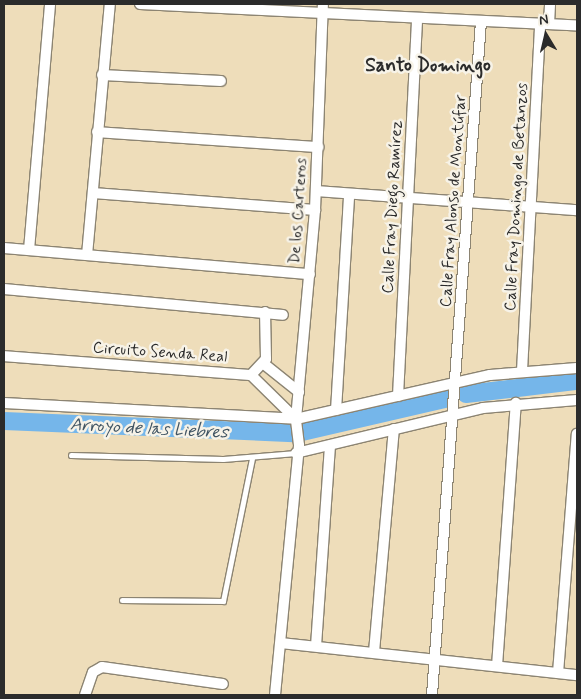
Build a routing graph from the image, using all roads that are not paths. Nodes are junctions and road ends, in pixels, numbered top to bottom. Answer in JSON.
{"nodes":[{"id":1,"x":50,"y":4,"type":"edge"},
{"id":2,"x":110,"y":4,"type":"edge"},
{"id":3,"x":140,"y":4,"type":"edge"},
{"id":4,"x":323,"y":4,"type":"edge"},
{"id":5,"x":550,"y":4,"type":"edge"},
{"id":6,"x":202,"y":6,"type":"edge"},
{"id":7,"x":263,"y":8,"type":"edge"},
{"id":8,"x":323,"y":16,"type":"junction"},
{"id":9,"x":416,"y":19,"type":"junction"},
{"id":10,"x":481,"y":21,"type":"junction"},
{"id":11,"x":545,"y":24,"type":"junction"},
{"id":12,"x":577,"y":25,"type":"edge"},
{"id":13,"x":102,"y":75,"type":"junction"},
{"id":14,"x":221,"y":81,"type":"dead end"},
{"id":15,"x":97,"y":132,"type":"junction"},
{"id":16,"x":318,"y":147,"type":"junction"},
{"id":17,"x":316,"y":191,"type":"junction"},
{"id":18,"x":93,"y":193,"type":"junction"},
{"id":19,"x":349,"y":195,"type":"junction"},
{"id":20,"x":411,"y":199,"type":"junction"},
{"id":21,"x":470,"y":201,"type":"junction"},
{"id":22,"x":534,"y":206,"type":"junction"},
{"id":23,"x":315,"y":210,"type":"junction"},
{"id":24,"x":577,"y":210,"type":"edge"},
{"id":25,"x":4,"y":248,"type":"edge"},
{"id":26,"x":29,"y":250,"type":"junction"},
{"id":27,"x":87,"y":255,"type":"junction"},
{"id":28,"x":310,"y":274,"type":"junction"},
{"id":29,"x":4,"y":289,"type":"edge"},
{"id":30,"x":264,"y":312,"type":"junction"},
{"id":31,"x":283,"y":315,"type":"dead end"},
{"id":32,"x":4,"y":356,"type":"edge"},
{"id":33,"x":264,"y":364,"type":"junction"},
{"id":34,"x":577,"y":368,"type":"edge"},
{"id":35,"x":522,"y":371,"type":"junction"},
{"id":36,"x":251,"y":374,"type":"junction"},
{"id":37,"x":455,"y":386,"type":"junction"},
{"id":38,"x":299,"y":392,"type":"junction"},
{"id":39,"x":398,"y":396,"type":"junction"},
{"id":40,"x":577,"y":400,"type":"edge"},
{"id":41,"x":4,"y":403,"type":"edge"},
{"id":42,"x":516,"y":403,"type":"junction"},
{"id":43,"x":336,"y":410,"type":"junction"},
{"id":44,"x":454,"y":413,"type":"junction"},
{"id":45,"x":297,"y":423,"type":"junction"},
{"id":46,"x":394,"y":429,"type":"junction"},
{"id":47,"x":577,"y":434,"type":"edge"},
{"id":48,"x":330,"y":446,"type":"junction"},
{"id":49,"x":298,"y":449,"type":"junction"},
{"id":50,"x":71,"y":455,"type":"dead end"},
{"id":51,"x":252,"y":458,"type":"junction"},
{"id":52,"x":122,"y":600,"type":"dead end"},
{"id":53,"x":281,"y":643,"type":"junction"},
{"id":54,"x":316,"y":646,"type":"junction"},
{"id":55,"x":374,"y":652,"type":"junction"},
{"id":56,"x":434,"y":659,"type":"junction"},
{"id":57,"x":497,"y":666,"type":"junction"},
{"id":58,"x":558,"y":673,"type":"junction"},
{"id":59,"x":577,"y":675,"type":"edge"},
{"id":60,"x":223,"y":684,"type":"dead end"},
{"id":61,"x":86,"y":695,"type":"edge"},
{"id":62,"x":275,"y":695,"type":"edge"},
{"id":63,"x":432,"y":695,"type":"edge"}],
"edges":[{"from":1,"to":26,"type":"street"},
{"from":2,"to":13,"type":"street"},
{"from":3,"to":6,"type":"street"},
{"from":4,"to":8,"type":"street","name":"De los Carteros"},
{"from":5,"to":11,"type":"street","name":"Calle Fray Domingo de Betanzos"},
{"from":6,"to":7,"type":"street"},
{"from":7,"to":8,"type":"street"},
{"from":8,"to":9,"type":"street"},
{"from":8,"to":16,"type":"street","name":"De los Carteros"},
{"from":9,"to":10,"type":"street"},
{"from":9,"to":20,"type":"street","name":"Calle Fray Diego Ramírez"},
{"from":10,"to":11,"type":"street"},
{"from":10,"to":21,"type":"street","name":"Calle Fray Alonso de Montúfar"},
{"from":11,"to":12,"type":"street"},
{"from":11,"to":22,"type":"street","name":"Calle Fray Domingo de Betanzos"},
{"from":13,"to":14,"type":"street"},
{"from":13,"to":15,"type":"street"},
{"from":15,"to":16,"type":"street"},
{"from":15,"to":18,"type":"street"},
{"from":16,"to":17,"type":"street","name":"De los Carteros"},
{"from":17,"to":19,"type":"street"},
{"from":17,"to":23,"type":"street","name":"De los Carteros"},
{"from":18,"to":23,"type":"street"},
{"from":18,"to":27,"type":"street"},
{"from":19,"to":20,"type":"street"},
{"from":19,"to":43,"type":"street"},
{"from":20,"to":21,"type":"street"},
{"from":20,"to":39,"type":"street","name":"Calle Fray Diego Ramírez"},
{"from":21,"to":22,"type":"street"},
{"from":21,"to":37,"type":"street","name":"Calle Fray Alonso de Montúfar"},
{"from":22,"to":24,"type":"street"},
{"from":22,"to":35,"type":"street","name":"Calle Fray Domingo de Betanzos"},
{"from":23,"to":28,"type":"street","name":"De los Carteros"},
{"from":25,"to":26,"type":"street"},
{"from":26,"to":27,"type":"street"},
{"from":27,"to":28,"type":"street"},
{"from":28,"to":38,"type":"street","name":"De los Carteros"},
{"from":29,"to":30,"type":"street"},
{"from":30,"to":31,"type":"street"},
{"from":30,"to":33,"type":"street"},
{"from":32,"to":36,"type":"street","name":"Circuito Senda Real"},
{"from":33,"to":36,"type":"street"},
{"from":33,"to":38,"type":"street"},
{"from":34,"to":35,"type":"street"},
{"from":35,"to":37,"type":"street"},
{"from":36,"to":45,"type":"street"},
{"from":37,"to":39,"type":"street"},
{"from":37,"to":44,"type":"street","name":"Calle Fray Alonso de Montúfar"},
{"from":38,"to":45,"type":"street","name":"De los Carteros"},
{"from":39,"to":43,"type":"street"},
{"from":40,"to":42,"type":"street"},
{"from":41,"to":45,"type":"street"},
{"from":42,"to":44,"type":"street"},
{"from":42,"to":57,"type":"street"},
{"from":43,"to":45,"type":"street"},
{"from":44,"to":46,"type":"street"},
{"from":44,"to":56,"type":"street","name":"Calle Fray Alonso de Montúfar"},
{"from":45,"to":49,"type":"street","name":"De los Carteros"},
{"from":46,"to":48,"type":"street"},
{"from":46,"to":55,"type":"street"},
{"from":47,"to":58,"type":"street"},
{"from":48,"to":49,"type":"street"},
{"from":48,"to":54,"type":"street"},
{"from":49,"to":51,"type":"lane"},
{"from":49,"to":53,"type":"street","name":"De los Carteros"},
{"from":50,"to":51,"type":"lane"},
{"from":51,"to":52,"type":"lane"},
{"from":53,"to":54,"type":"street"},
{"from":53,"to":62,"type":"street","name":"De los Carteros"},
{"from":54,"to":55,"type":"street"},
{"from":55,"to":56,"type":"street"},
{"from":56,"to":57,"type":"street"},
{"from":56,"to":63,"type":"street","name":"Calle Fray Alonso de Montúfar"},
{"from":57,"to":58,"type":"street"},
{"from":58,"to":59,"type":"street"},
{"from":60,"to":61,"type":"street"}]}
